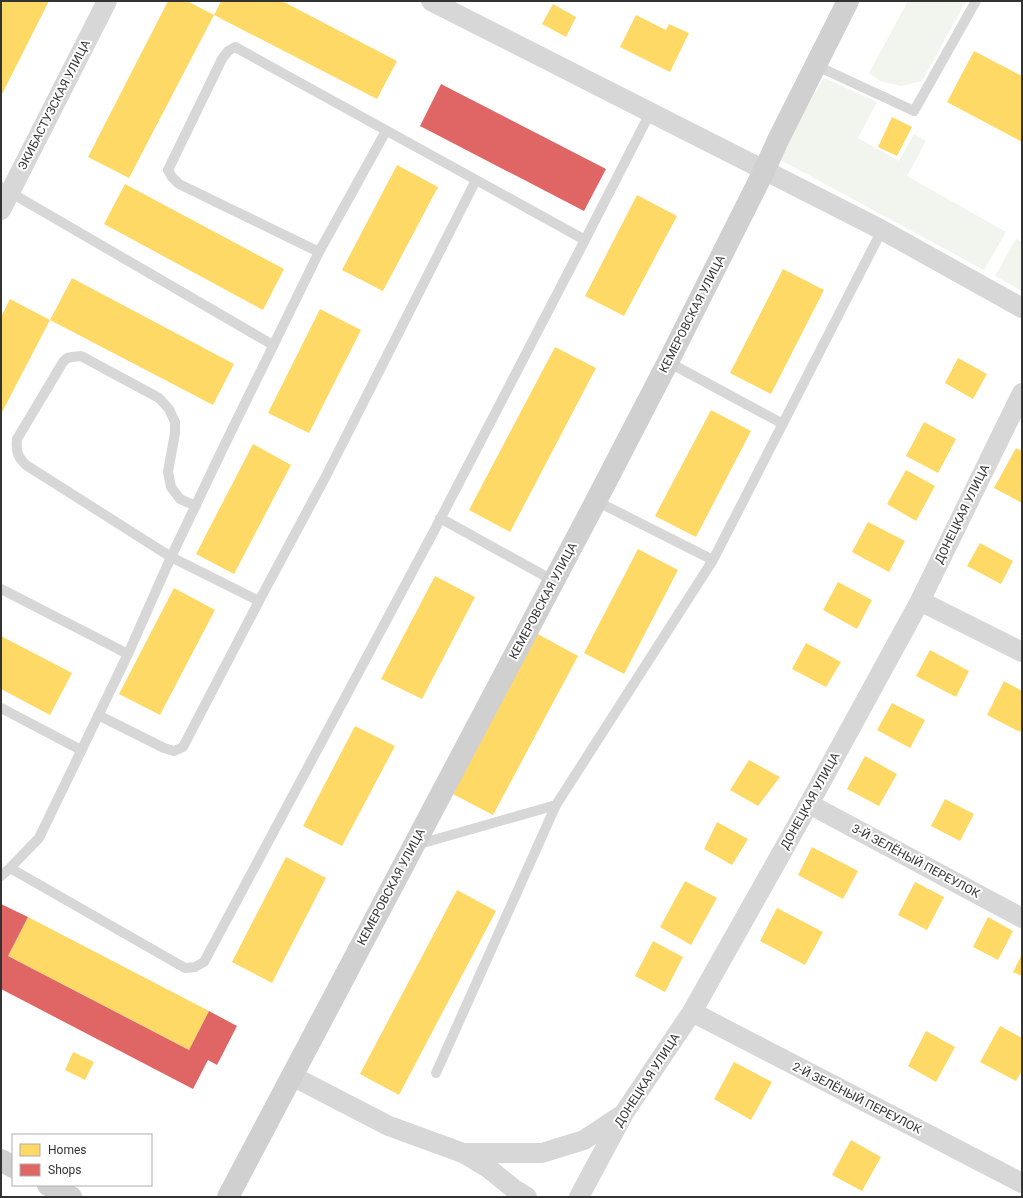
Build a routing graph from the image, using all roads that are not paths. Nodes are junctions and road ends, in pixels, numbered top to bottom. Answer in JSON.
{"nodes":[{"id":1,"x":107,"y":1,"type":"edge"},
{"id":2,"x":432,"y":1,"type":"edge"},
{"id":3,"x":848,"y":1,"type":"edge"},
{"id":4,"x":976,"y":1,"type":"edge"},
{"id":5,"x":465,"y":9,"type":"edge"},
{"id":6,"x":815,"y":65,"type":"junction"},
{"id":7,"x":650,"y":113,"type":"junction"},
{"id":8,"x":386,"y":131,"type":"junction"},
{"id":9,"x":764,"y":170,"type":"junction"},
{"id":10,"x":476,"y":180,"type":"junction"},
{"id":11,"x":6,"y":189,"type":"edge"},
{"id":12,"x":1,"y":210,"type":"edge"},
{"id":13,"x":882,"y":230,"type":"junction"},
{"id":14,"x":585,"y":240,"type":"junction"},
{"id":15,"x":319,"y":252,"type":"junction"},
{"id":16,"x":1022,"y":308,"type":"edge"},
{"id":17,"x":273,"y":345,"type":"junction"},
{"id":18,"x":668,"y":362,"type":"junction"},
{"id":19,"x":1022,"y":393,"type":"edge"},
{"id":20,"x":783,"y":424,"type":"junction"},
{"id":21,"x":596,"y":501,"type":"junction"},
{"id":22,"x":196,"y":506,"type":"junction"},
{"id":23,"x":440,"y":518,"type":"junction"},
{"id":24,"x":171,"y":557,"type":"junction"},
{"id":25,"x":713,"y":560,"type":"junction"},
{"id":26,"x":554,"y":581,"type":"junction"},
{"id":27,"x":1,"y":589,"type":"edge"},
{"id":28,"x":258,"y":601,"type":"junction"},
{"id":29,"x":920,"y":601,"type":"junction"},
{"id":30,"x":1022,"y":652,"type":"edge"},
{"id":31,"x":128,"y":654,"type":"junction"},
{"id":32,"x":1,"y":708,"type":"edge"},
{"id":33,"x":98,"y":715,"type":"junction"},
{"id":34,"x":81,"y":750,"type":"junction"},
{"id":35,"x":809,"y":804,"type":"junction"},
{"id":36,"x":556,"y":805,"type":"junction"},
{"id":37,"x":412,"y":846,"type":"junction"},
{"id":38,"x":10,"y":868,"type":"junction"},
{"id":39,"x":1,"y":876,"type":"edge"},
{"id":40,"x":1022,"y":918,"type":"edge"},
{"id":41,"x":692,"y":1012,"type":"junction"},
{"id":42,"x":436,"y":1073,"type":"dead end"},
{"id":43,"x":292,"y":1076,"type":"junction"},
{"id":44,"x":624,"y":1113,"type":"junction"},
{"id":45,"x":463,"y":1153,"type":"junction"},
{"id":46,"x":1,"y":1160,"type":"edge"},
{"id":47,"x":12,"y":1166,"type":"edge"},
{"id":48,"x":1022,"y":1183,"type":"edge"},
{"id":49,"x":50,"y":1186,"type":"edge"},
{"id":50,"x":71,"y":1197,"type":"edge"},
{"id":51,"x":228,"y":1197,"type":"edge"},
{"id":52,"x":527,"y":1197,"type":"edge"},
{"id":53,"x":579,"y":1197,"type":"edge"}],
"edges":[{"from":1,"to":11,"type":"street","name":"ЭКИБАСТУЗСКАЯ УЛИЦА"},
{"from":2,"to":5,"type":"street"},
{"from":3,"to":6,"type":"street","name":"КЕМЕРОВСКАЯ УЛИЦА"},
{"from":4,"to":6,"type":"lane"},
{"from":5,"to":7,"type":"street"},
{"from":6,"to":9,"type":"street","name":"КЕМЕРОВСКАЯ УЛИЦА"},
{"from":7,"to":9,"type":"street"},
{"from":7,"to":14,"type":"lane"},
{"from":8,"to":10,"type":"lane"},
{"from":8,"to":15,"type":"lane"},
{"from":8,"to":15,"type":"lane"},
{"from":9,"to":13,"type":"street"},
{"from":9,"to":18,"type":"street","name":"КЕМЕРОВСКАЯ УЛИЦА"},
{"from":10,"to":14,"type":"lane"},
{"from":10,"to":28,"type":"lane"},
{"from":11,"to":12,"type":"street","name":"ЭКИБАСТУЗСКАЯ УЛИЦА"},
{"from":11,"to":17,"type":"lane"},
{"from":13,"to":16,"type":"street"},
{"from":13,"to":20,"type":"lane"},
{"from":14,"to":23,"type":"lane"},
{"from":15,"to":17,"type":"lane"},
{"from":17,"to":22,"type":"lane"},
{"from":18,"to":20,"type":"lane"},
{"from":18,"to":21,"type":"street","name":"КЕМЕРОВСКАЯ УЛИЦА"},
{"from":19,"to":29,"type":"street","name":"ДОНЕЦКАЯ УЛИЦА"},
{"from":20,"to":25,"type":"lane"},
{"from":21,"to":25,"type":"lane"},
{"from":21,"to":26,"type":"street","name":"КЕМЕРОВСКАЯ УЛИЦА"},
{"from":22,"to":24,"type":"lane"},
{"from":22,"to":24,"type":"lane"},
{"from":23,"to":26,"type":"lane"},
{"from":23,"to":38,"type":"lane"},
{"from":24,"to":28,"type":"lane"},
{"from":24,"to":31,"type":"lane"},
{"from":25,"to":36,"type":"lane"},
{"from":26,"to":37,"type":"street","name":"КЕМЕРОВСКАЯ УЛИЦА"},
{"from":27,"to":31,"type":"lane"},
{"from":28,"to":33,"type":"lane"},
{"from":29,"to":30,"type":"street"},
{"from":29,"to":35,"type":"street","name":"ДОНЕЦКАЯ УЛИЦА"},
{"from":31,"to":33,"type":"lane"},
{"from":32,"to":34,"type":"lane"},
{"from":33,"to":34,"type":"lane"},
{"from":34,"to":38,"type":"lane"},
{"from":35,"to":40,"type":"street","name":"3-Й ЗЕЛЁНЫЙ ПЕРЕУЛОК"},
{"from":35,"to":41,"type":"street","name":"ДОНЕЦКАЯ УЛИЦА"},
{"from":36,"to":37,"type":"lane"},
{"from":36,"to":42,"type":"lane"},
{"from":37,"to":43,"type":"street","name":"КЕМЕРОВСКАЯ УЛИЦА"},
{"from":38,"to":39,"type":"lane"},
{"from":41,"to":44,"type":"street","name":"ДОНЕЦКАЯ УЛИЦА"},
{"from":41,"to":48,"type":"street","name":"2-Й ЗЕЛЁНЫЙ ПЕРЕУЛОК"},
{"from":43,"to":45,"type":"street"},
{"from":43,"to":51,"type":"street","name":"КЕМЕРОВСКАЯ УЛИЦА"},
{"from":44,"to":45,"type":"street"},
{"from":44,"to":53,"type":"street","name":"ДОНЕЦКАЯ УЛИЦА"},
{"from":45,"to":52,"type":"street"},
{"from":46,"to":47,"type":"street"},
{"from":49,"to":50,"type":"street"}]}
